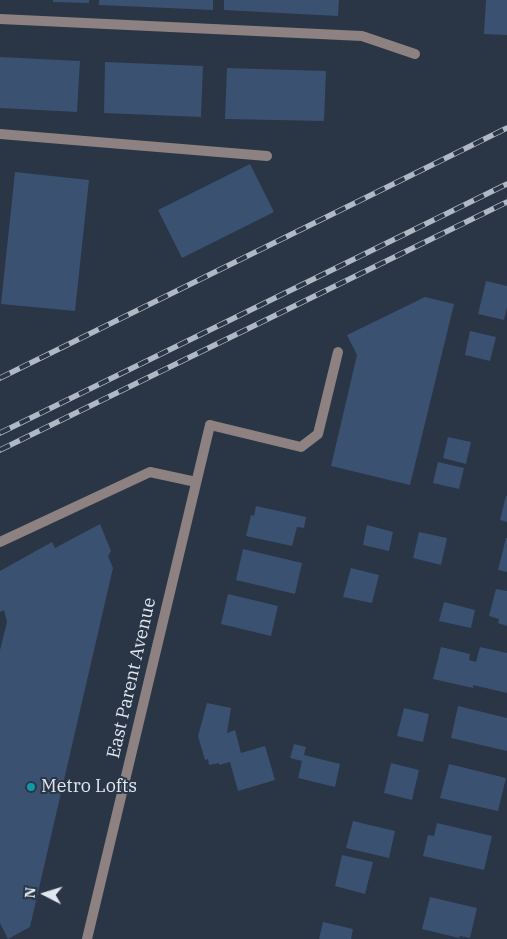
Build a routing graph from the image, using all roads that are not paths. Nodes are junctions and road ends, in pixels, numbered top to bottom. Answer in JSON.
{"nodes":[{"id":1,"x":0,"y":19,"type":"edge"},
{"id":2,"x":415,"y":54,"type":"dead end"},
{"id":3,"x":0,"y":134,"type":"edge"},
{"id":4,"x":267,"y":156,"type":"dead end"},
{"id":5,"x":338,"y":352,"type":"dead end"},
{"id":6,"x":196,"y":482,"type":"junction"},
{"id":7,"x":0,"y":542,"type":"edge"},
{"id":8,"x":87,"y":939,"type":"edge"}],
"edges":[{"from":1,"to":2,"type":"street"},
{"from":3,"to":4,"type":"street"},
{"from":5,"to":6,"type":"street","name":"East Parent Avenue"},
{"from":6,"to":7,"type":"street"},
{"from":6,"to":8,"type":"street","name":"East Parent Avenue"}]}
